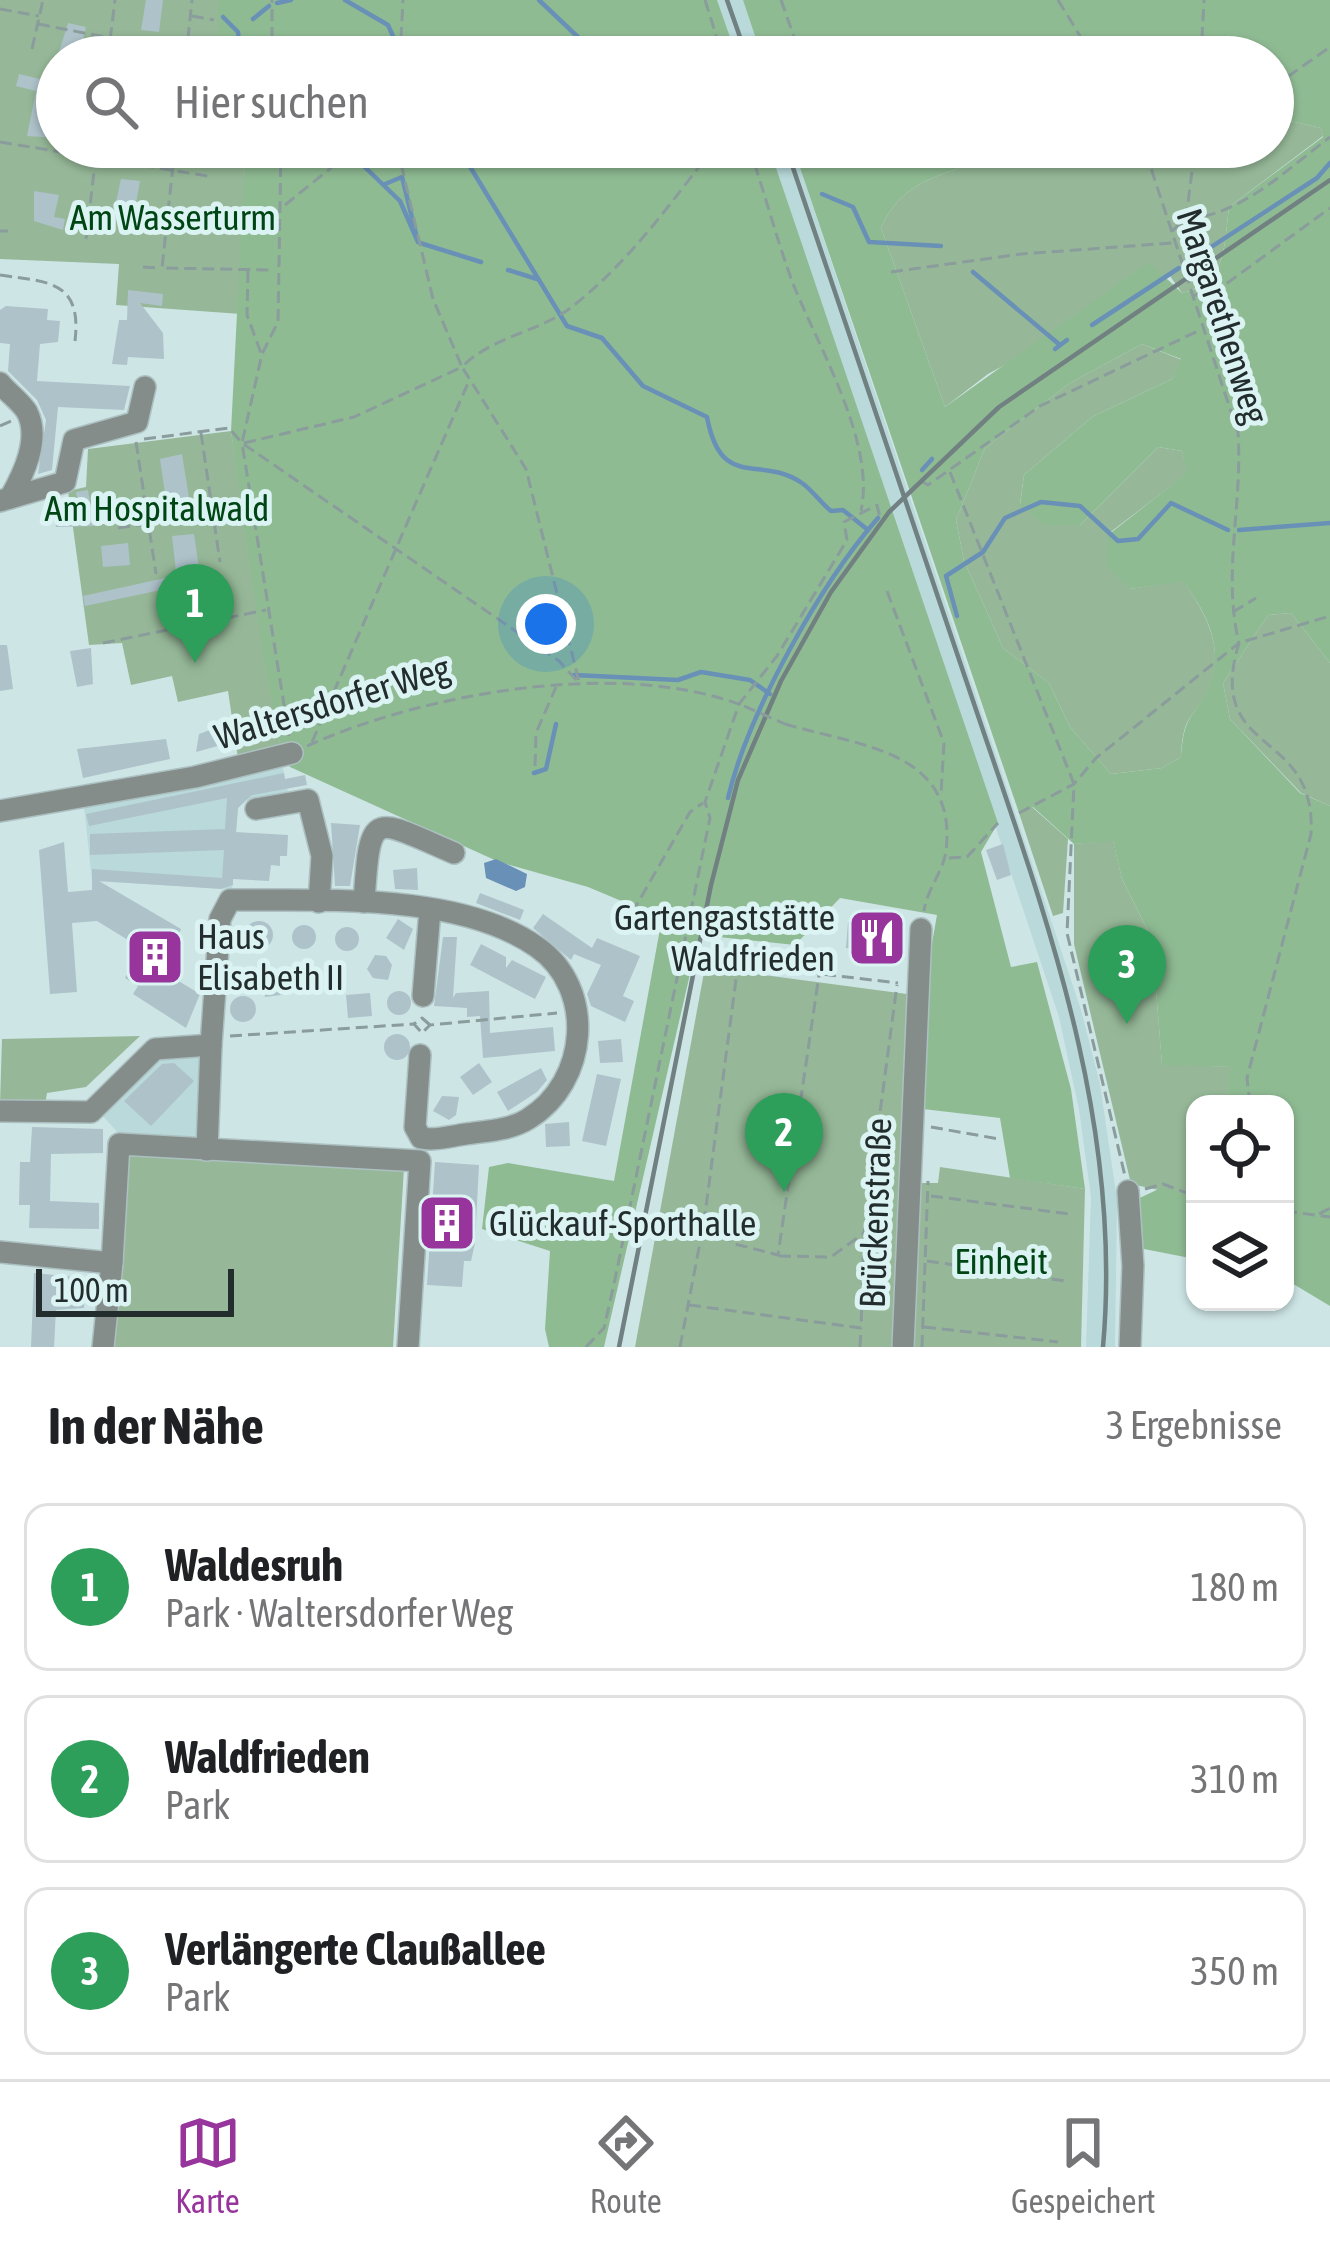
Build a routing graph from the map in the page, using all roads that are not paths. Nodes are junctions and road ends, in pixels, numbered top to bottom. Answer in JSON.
{"nodes":[{"id":1,"x":0,"y":383,"type":"edge"},
{"id":2,"x":145,"y":387,"type":"dead end"},
{"id":3,"x":5,"y":500,"type":"edge"},
{"id":4,"x":302,"y":748,"type":"road end"},
{"id":5,"x":256,"y":808,"type":"dead end"},
{"id":6,"x":0,"y":812,"type":"edge"},
{"id":7,"x":454,"y":853,"type":"dead end"},
{"id":8,"x":319,"y":902,"type":"junction"},
{"id":9,"x":364,"y":902,"type":"junction"},
{"id":10,"x":430,"y":910,"type":"junction"},
{"id":11,"x":921,"y":928,"type":"road end"},
{"id":12,"x":423,"y":996,"type":"dead end"},
{"id":13,"x":211,"y":1042,"type":"junction"},
{"id":14,"x":420,"y":1055,"type":"dead end"},
{"id":15,"x":0,"y":1112,"type":"edge"},
{"id":16,"x":207,"y":1150,"type":"junction"},
{"id":17,"x":423,"y":1151,"type":"junction"},
{"id":18,"x":1128,"y":1191,"type":"road end"},
{"id":19,"x":0,"y":1252,"type":"edge"},
{"id":20,"x":112,"y":1263,"type":"junction"},
{"id":21,"x":103,"y":1347,"type":"edge"},
{"id":22,"x":408,"y":1347,"type":"edge"},
{"id":23,"x":903,"y":1347,"type":"edge"},
{"id":24,"x":1130,"y":1347,"type":"edge"}],
"edges":[{"from":1,"to":3,"type":"street"},
{"from":2,"to":3,"type":"street"},
{"from":4,"to":6,"type":"street","name":"Waltersdorfer Weg"},
{"from":5,"to":8,"type":"street"},
{"from":7,"to":9,"type":"street"},
{"from":8,"to":9,"type":"street"},
{"from":8,"to":13,"type":"street"},
{"from":9,"to":10,"type":"street"},
{"from":10,"to":12,"type":"street"},
{"from":10,"to":17,"type":"street"},
{"from":11,"to":23,"type":"street","name":"Brückenstraße"},
{"from":13,"to":15,"type":"street"},
{"from":13,"to":16,"type":"street"},
{"from":14,"to":17,"type":"street"},
{"from":16,"to":17,"type":"street"},
{"from":16,"to":20,"type":"street"},
{"from":17,"to":22,"type":"street"},
{"from":18,"to":24,"type":"street"},
{"from":19,"to":20,"type":"street"},
{"from":20,"to":21,"type":"street"}]}
